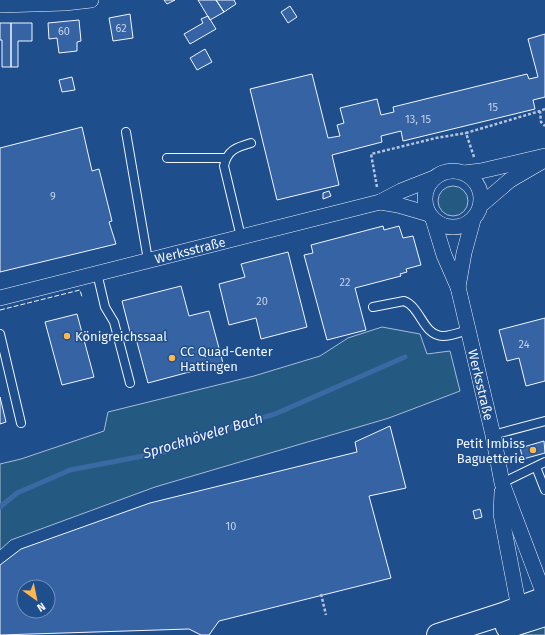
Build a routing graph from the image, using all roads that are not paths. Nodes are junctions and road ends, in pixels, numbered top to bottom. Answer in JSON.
{"nodes":[{"id":1,"x":91,"y":0,"type":"edge"},
{"id":2,"x":0,"y":5,"type":"edge"},
{"id":3,"x":126,"y":132,"type":"dead end"},
{"id":4,"x":251,"y":143,"type":"dead end"},
{"id":5,"x":545,"y":157,"type":"edge"},
{"id":6,"x":167,"y":158,"type":"dead end"},
{"id":7,"x":226,"y":158,"type":"junction"},
{"id":8,"x":471,"y":172,"type":"junction"},
{"id":9,"x":434,"y":178,"type":"junction"},
{"id":10,"x":380,"y":202,"type":"junction"},
{"id":11,"x":482,"y":204,"type":"junction"},
{"id":12,"x":431,"y":217,"type":"junction"},
{"id":13,"x":473,"y":220,"type":"junction"},
{"id":14,"x":241,"y":237,"type":"junction"},
{"id":15,"x":148,"y":260,"type":"junction"},
{"id":16,"x":97,"y":273,"type":"junction"},
{"id":17,"x":458,"y":287,"type":"junction"},
{"id":18,"x":0,"y":298,"type":"edge"},
{"id":19,"x":373,"y":307,"type":"dead end"},
{"id":20,"x":468,"y":330,"type":"junction"},
{"id":21,"x":0,"y":334,"type":"edge"},
{"id":22,"x":130,"y":384,"type":"dead end"},
{"id":23,"x":545,"y":421,"type":"edge"},
{"id":24,"x":21,"y":423,"type":"dead end"},
{"id":25,"x":493,"y":434,"type":"junction"},
{"id":26,"x":545,"y":462,"type":"edge"},
{"id":27,"x":536,"y":466,"type":"junction"},
{"id":28,"x":502,"y":483,"type":"junction"},
{"id":29,"x":545,"y":490,"type":"edge"},
{"id":30,"x":544,"y":605,"type":"edge"},
{"id":31,"x":519,"y":608,"type":"junction"},
{"id":32,"x":438,"y":635,"type":"edge"},
{"id":33,"x":483,"y":635,"type":"edge"}],
"edges":[{"from":1,"to":2,"type":"street"},
{"from":3,"to":15,"type":"lane"},
{"from":4,"to":7,"type":"lane"},
{"from":5,"to":8,"type":"street","name":"Werksstraße"},
{"from":5,"to":11,"type":"street","name":"Werksstraße"},
{"from":6,"to":7,"type":"lane"},
{"from":7,"to":14,"type":"lane"},
{"from":8,"to":9,"type":"street","name":"Werksstraße"},
{"from":8,"to":11,"type":"street"},
{"from":9,"to":10,"type":"street","name":"Werksstraße"},
{"from":9,"to":12,"type":"street","name":"Werksstraße"},
{"from":10,"to":12,"type":"street","name":"Werksstraße"},
{"from":10,"to":14,"type":"street","name":"Werksstraße"},
{"from":11,"to":13,"type":"street","name":"Werksstraße"},
{"from":12,"to":13,"type":"street","name":"Werksstraße"},
{"from":12,"to":17,"type":"street","name":"Werksstraße"},
{"from":13,"to":17,"type":"street","name":"Werksstraße"},
{"from":14,"to":15,"type":"street","name":"Werksstraße"},
{"from":15,"to":16,"type":"street","name":"Werksstraße"},
{"from":16,"to":18,"type":"street","name":"Werksstraße"},
{"from":16,"to":22,"type":"lane"},
{"from":17,"to":20,"type":"street","name":"Werksstraße"},
{"from":19,"to":20,"type":"lane"},
{"from":20,"to":25,"type":"street","name":"Werksstraße"},
{"from":21,"to":24,"type":"lane"},
{"from":23,"to":25,"type":"lane"},
{"from":25,"to":28,"type":"street","name":"Werksstraße"},
{"from":26,"to":27,"type":"lane"},
{"from":27,"to":28,"type":"lane"},
{"from":27,"to":29,"type":"lane"},
{"from":28,"to":30,"type":"street","name":"Werksstraße"},
{"from":28,"to":31,"type":"street","name":"Werksstraße"},
{"from":30,"to":31,"type":"street"},
{"from":30,"to":33,"type":"street"},
{"from":31,"to":32,"type":"street"}]}
